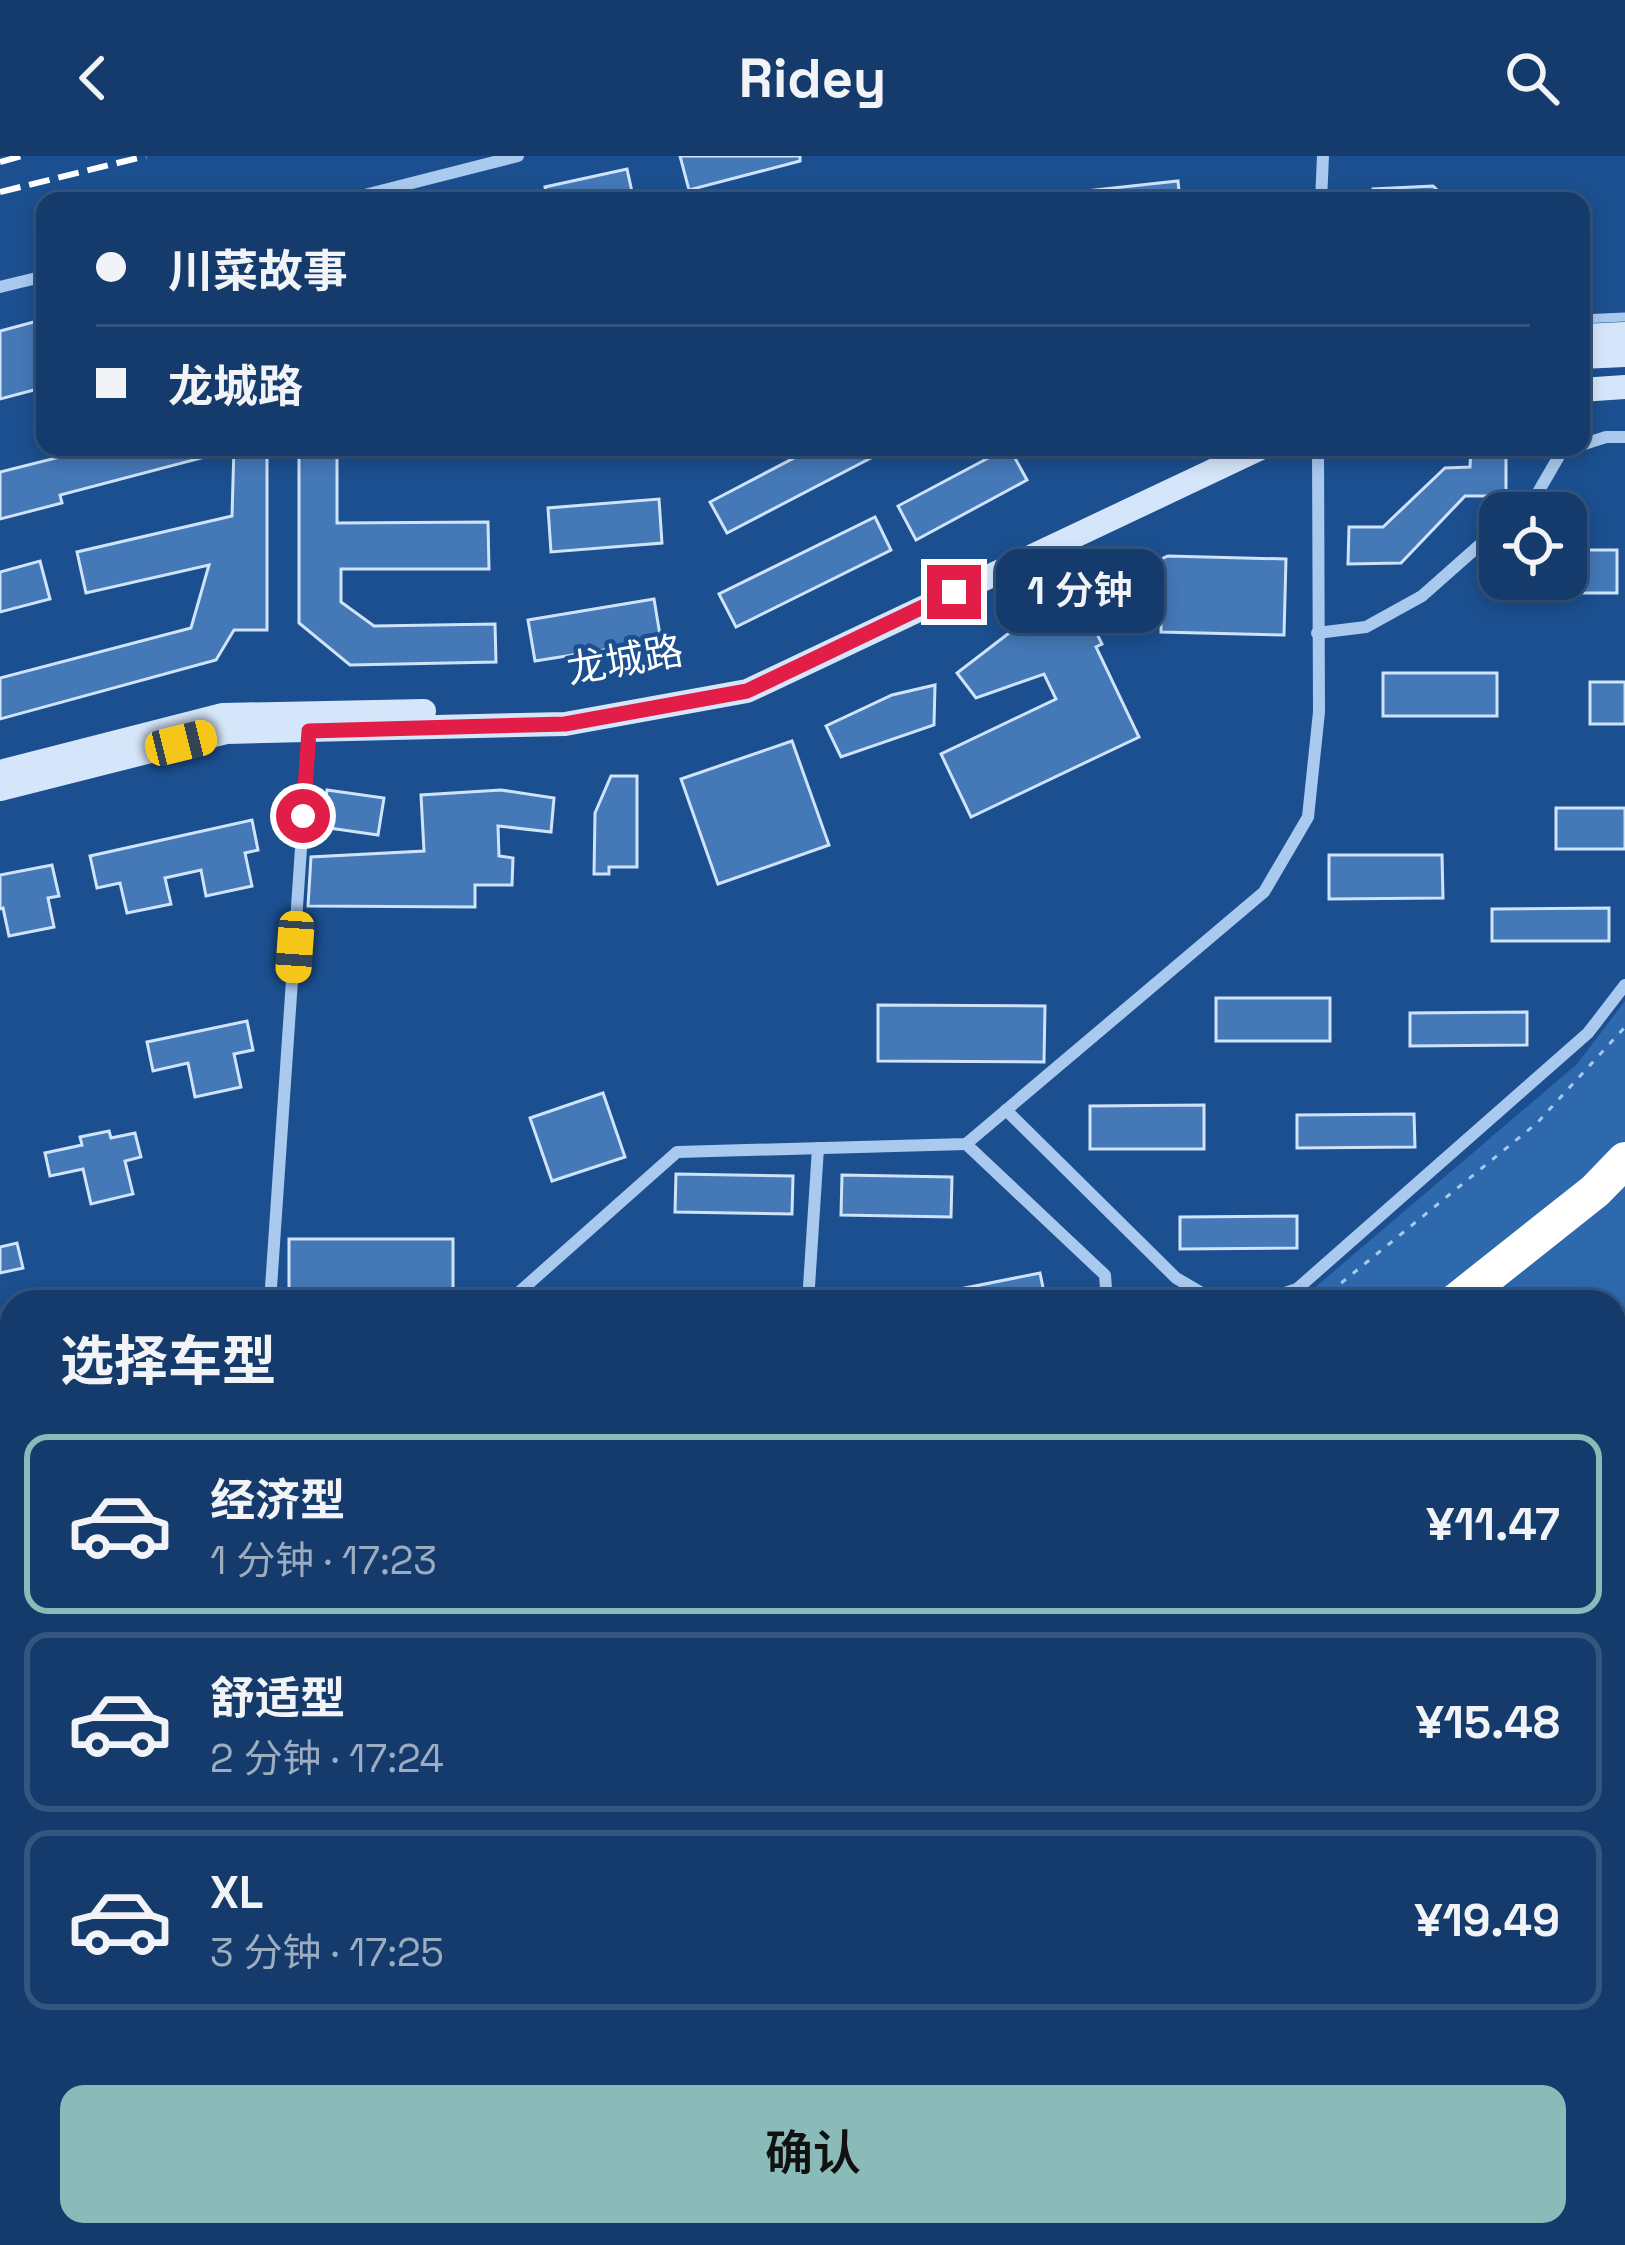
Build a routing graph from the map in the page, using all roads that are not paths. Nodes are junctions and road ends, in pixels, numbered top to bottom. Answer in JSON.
{"nodes":[{"id":1,"x":518,"y":156,"type":"edge"},
{"id":2,"x":1323,"y":156,"type":"edge"},
{"id":3,"x":376,"y":192,"type":"edge"},
{"id":4,"x":1321,"y":192,"type":"edge"},
{"id":5,"x":36,"y":278,"type":"edge"},
{"id":6,"x":0,"y":287,"type":"edge"},
{"id":7,"x":1625,"y":317,"type":"edge"},
{"id":8,"x":1590,"y":319,"type":"edge"},
{"id":9,"x":1625,"y":334,"type":"edge"},
{"id":10,"x":1590,"y":336,"type":"edge"},
{"id":11,"x":1625,"y":358,"type":"edge"},
{"id":12,"x":1590,"y":360,"type":"edge"},
{"id":13,"x":1625,"y":387,"type":"edge"},
{"id":14,"x":1590,"y":389,"type":"edge"},
{"id":15,"x":1625,"y":437,"type":"edge"},
{"id":16,"x":1590,"y":442,"type":"edge"},
{"id":17,"x":1198,"y":456,"type":"edge"},
{"id":18,"x":1236,"y":456,"type":"edge"},
{"id":19,"x":1318,"y":456,"type":"edge"},
{"id":20,"x":1559,"y":456,"type":"edge"},
{"id":21,"x":1538,"y":492,"type":"edge"},
{"id":22,"x":1479,"y":546,"type":"edge"},
{"id":23,"x":1317,"y":633,"type":"junction"},
{"id":24,"x":309,"y":731,"type":"junction"},
{"id":25,"x":0,"y":772,"type":"edge"},
{"id":26,"x":0,"y":789,"type":"edge"},
{"id":27,"x":1625,"y":985,"type":"edge"},
{"id":28,"x":1006,"y":1110,"type":"junction"},
{"id":29,"x":966,"y":1144,"type":"junction"},
{"id":30,"x":818,"y":1148,"type":"junction"},
{"id":31,"x":1625,"y":1160,"type":"edge"},
{"id":32,"x":271,"y":1290,"type":"edge"},
{"id":33,"x":522,"y":1290,"type":"edge"},
{"id":34,"x":809,"y":1290,"type":"edge"},
{"id":35,"x":1106,"y":1290,"type":"edge"},
{"id":36,"x":1197,"y":1290,"type":"edge"},
{"id":37,"x":1294,"y":1290,"type":"edge"},
{"id":38,"x":1470,"y":1290,"type":"edge"}],
"edges":[{"from":1,"to":3,"type":"street"},
{"from":2,"to":4,"type":"street"},
{"from":5,"to":6,"type":"street"},
{"from":7,"to":8,"type":"lane"},
{"from":9,"to":10,"type":"street"},
{"from":11,"to":12,"type":"street"},
{"from":13,"to":14,"type":"street"},
{"from":15,"to":16,"type":"street"},
{"from":17,"to":25,"type":"street","name":"龙城路"},
{"from":18,"to":24,"type":"street","name":"龙城路"},
{"from":19,"to":23,"type":"street"},
{"from":20,"to":21,"type":"street"},
{"from":22,"to":23,"type":"street"},
{"from":23,"to":28,"type":"street"},
{"from":24,"to":26,"type":"street","name":"龙城路"},
{"from":24,"to":32,"type":"street"},
{"from":27,"to":37,"type":"street"},
{"from":28,"to":29,"type":"street"},
{"from":28,"to":36,"type":"street"},
{"from":29,"to":30,"type":"street"},
{"from":29,"to":35,"type":"street"},
{"from":30,"to":33,"type":"street"},
{"from":30,"to":34,"type":"street"},
{"from":31,"to":38,"type":"highway"}]}
